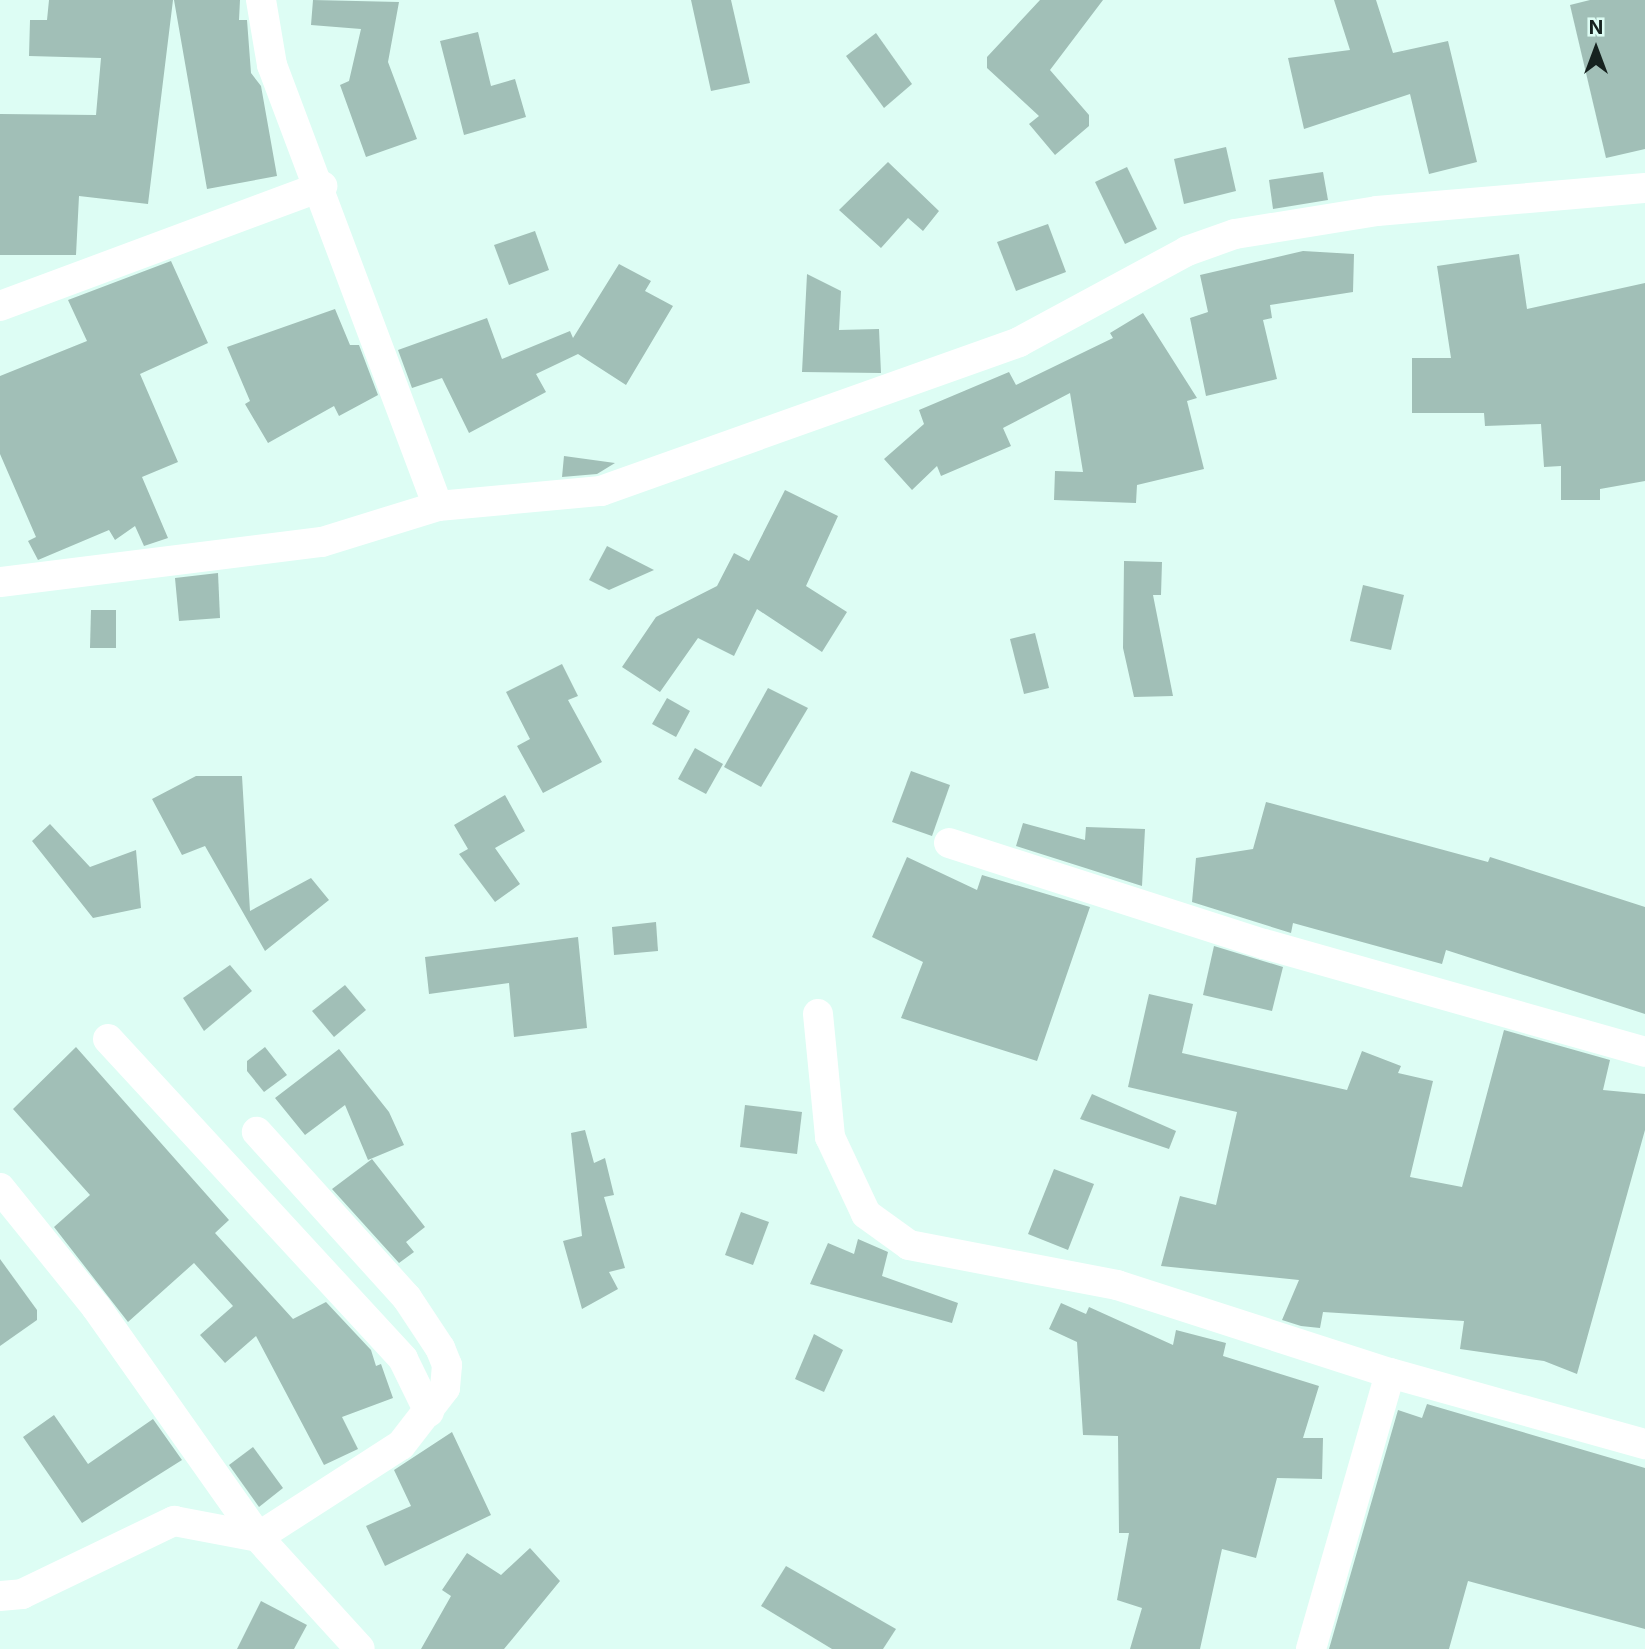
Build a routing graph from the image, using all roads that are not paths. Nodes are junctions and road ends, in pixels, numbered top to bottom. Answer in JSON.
{"nodes":[{"id":1,"x":261,"y":0,"type":"edge"},
{"id":2,"x":322,"y":186,"type":"junction"},
{"id":3,"x":1645,"y":188,"type":"edge"},
{"id":4,"x":0,"y":306,"type":"edge"},
{"id":5,"x":438,"y":506,"type":"junction"},
{"id":6,"x":0,"y":582,"type":"edge"},
{"id":7,"x":949,"y":843,"type":"dead end"},
{"id":8,"x":818,"y":1014,"type":"dead end"},
{"id":9,"x":108,"y":1039,"type":"dead end"},
{"id":10,"x":1645,"y":1052,"type":"edge"},
{"id":11,"x":257,"y":1132,"type":"dead end"},
{"id":12,"x":0,"y":1188,"type":"edge"},
{"id":13,"x":1390,"y":1373,"type":"junction"},
{"id":14,"x":429,"y":1412,"type":"junction"},
{"id":15,"x":1645,"y":1444,"type":"edge"},
{"id":16,"x":258,"y":1537,"type":"junction"},
{"id":17,"x":0,"y":1596,"type":"edge"},
{"id":18,"x":360,"y":1649,"type":"edge"},
{"id":19,"x":1311,"y":1649,"type":"edge"}],
"edges":[{"from":1,"to":2,"type":"street"},
{"from":2,"to":4,"type":"street"},
{"from":2,"to":5,"type":"street"},
{"from":3,"to":5,"type":"street"},
{"from":5,"to":6,"type":"street"},
{"from":7,"to":10,"type":"street"},
{"from":8,"to":13,"type":"street"},
{"from":9,"to":14,"type":"street"},
{"from":11,"to":14,"type":"street"},
{"from":12,"to":16,"type":"street"},
{"from":13,"to":15,"type":"street"},
{"from":13,"to":19,"type":"street"},
{"from":14,"to":16,"type":"street"},
{"from":16,"to":17,"type":"street"},
{"from":16,"to":18,"type":"street"}]}
